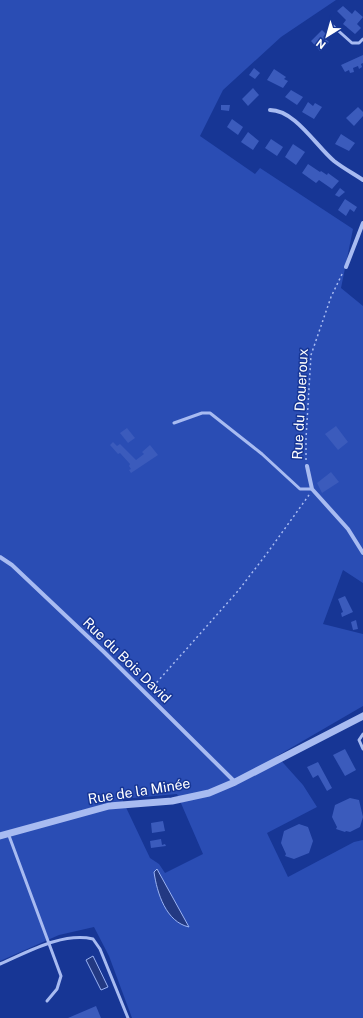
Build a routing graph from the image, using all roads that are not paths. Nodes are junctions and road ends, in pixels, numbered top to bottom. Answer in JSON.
{"nodes":[{"id":1,"x":334,"y":26,"type":"dead end"},
{"id":2,"x":363,"y":39,"type":"edge"},
{"id":3,"x":270,"y":110,"type":"dead end"},
{"id":4,"x":363,"y":180,"type":"edge"},
{"id":5,"x":363,"y":223,"type":"edge"},
{"id":6,"x":346,"y":267,"type":"road end"},
{"id":7,"x":174,"y":423,"type":"dead end"},
{"id":8,"x":307,"y":466,"type":"road end"},
{"id":9,"x":313,"y":490,"type":"junction"},
{"id":10,"x":363,"y":553,"type":"edge"},
{"id":11,"x":0,"y":557,"type":"edge"},
{"id":12,"x":363,"y":716,"type":"edge"},
{"id":13,"x":363,"y":734,"type":"edge"},
{"id":14,"x":363,"y":750,"type":"edge"},
{"id":15,"x":235,"y":782,"type":"junction"},
{"id":16,"x":8,"y":833,"type":"junction"},
{"id":17,"x":0,"y":836,"type":"edge"},
{"id":18,"x":50,"y":943,"type":"junction"},
{"id":19,"x":0,"y":964,"type":"edge"},
{"id":20,"x":47,"y":1001,"type":"dead end"},
{"id":21,"x":128,"y":1018,"type":"edge"}],
"edges":[{"from":1,"to":2,"type":"lane"},
{"from":3,"to":4,"type":"street"},
{"from":5,"to":6,"type":"street"},
{"from":7,"to":9,"type":"lane"},
{"from":8,"to":9,"type":"street","name":"Rue du Doueroux"},
{"from":9,"to":10,"type":"street"},
{"from":11,"to":15,"type":"street","name":"Rue du Bois David"},
{"from":12,"to":15,"type":"street","name":"Rue de la Minée"},
{"from":13,"to":14,"type":"lane"},
{"from":15,"to":16,"type":"street","name":"Rue de la Minée"},
{"from":16,"to":17,"type":"street","name":"Rue de la Minée"},
{"from":16,"to":18,"type":"lane"},
{"from":18,"to":19,"type":"lane"},
{"from":18,"to":20,"type":"lane"},
{"from":18,"to":21,"type":"lane"}]}
